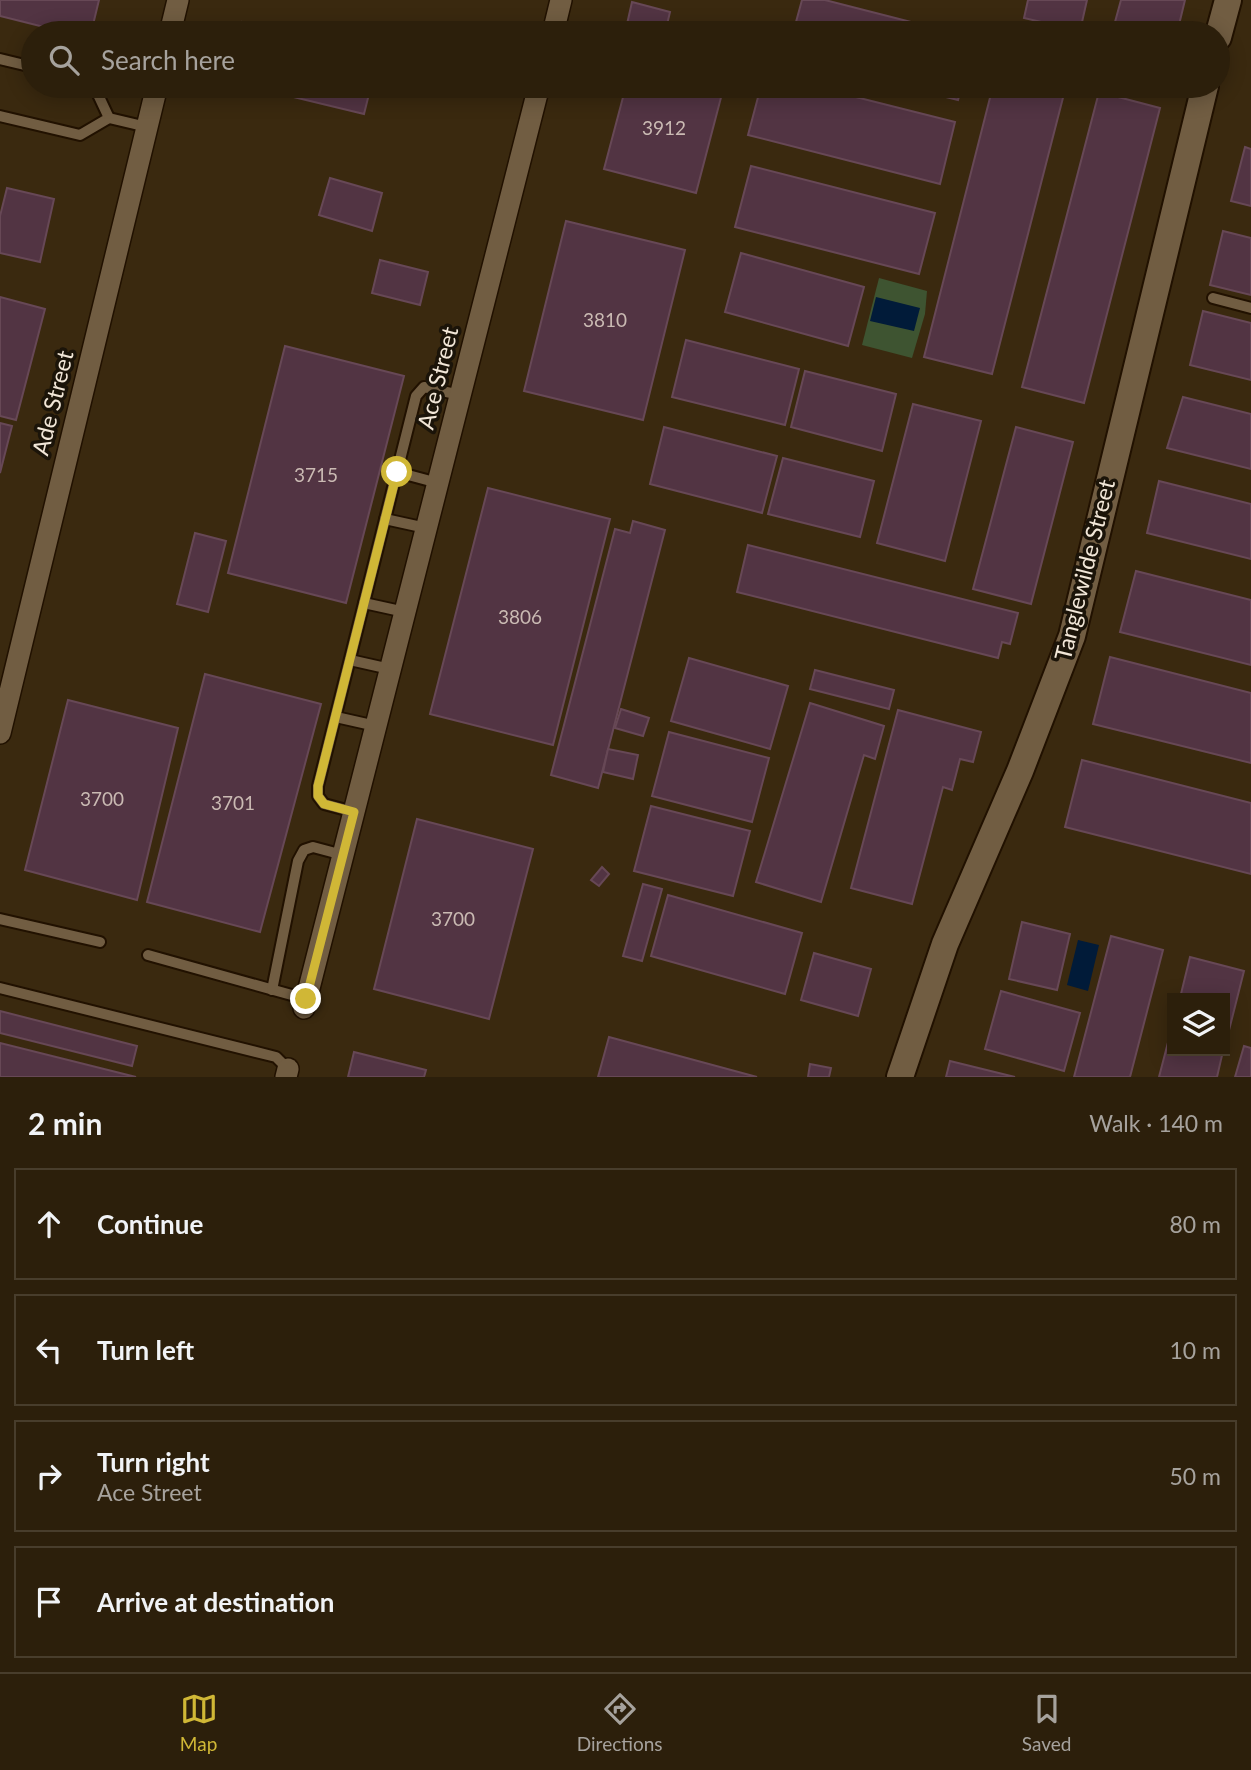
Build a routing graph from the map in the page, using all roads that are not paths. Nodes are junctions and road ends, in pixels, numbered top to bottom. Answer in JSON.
{"nodes":[{"id":1,"x":178,"y":0,"type":"edge"},
{"id":2,"x":561,"y":0,"type":"edge"},
{"id":3,"x":1228,"y":0,"type":"edge"},
{"id":4,"x":173,"y":21,"type":"edge"},
{"id":5,"x":556,"y":21,"type":"edge"},
{"id":6,"x":1222,"y":21,"type":"edge"},
{"id":7,"x":0,"y":59,"type":"edge"},
{"id":8,"x":21,"y":64,"type":"edge"},
{"id":9,"x":101,"y":98,"type":"edge"},
{"id":10,"x":154,"y":98,"type":"edge"},
{"id":11,"x":536,"y":98,"type":"edge"},
{"id":12,"x":1202,"y":98,"type":"edge"},
{"id":13,"x":0,"y":116,"type":"edge"},
{"id":14,"x":109,"y":118,"type":"junction"},
{"id":15,"x":147,"y":127,"type":"junction"},
{"id":16,"x":1213,"y":298,"type":"dead end"},
{"id":17,"x":1251,"y":308,"type":"edge"},
{"id":18,"x":460,"y":395,"type":"junction"},
{"id":19,"x":397,"y":472,"type":"junction"},
{"id":20,"x":438,"y":483,"type":"junction"},
{"id":21,"x":385,"y":519,"type":"junction"},
{"id":22,"x":426,"y":528,"type":"junction"},
{"id":23,"x":364,"y":603,"type":"junction"},
{"id":24,"x":405,"y":612,"type":"junction"},
{"id":25,"x":350,"y":660,"type":"junction"},
{"id":26,"x":390,"y":669,"type":"junction"},
{"id":27,"x":336,"y":716,"type":"junction"},
{"id":28,"x":376,"y":726,"type":"junction"},
{"id":29,"x":0,"y":733,"type":"edge"},
{"id":30,"x":354,"y":812,"type":"junction"},
{"id":31,"x":343,"y":855,"type":"junction"},
{"id":32,"x":0,"y":919,"type":"edge"},
{"id":33,"x":100,"y":942,"type":"dead end"},
{"id":34,"x":148,"y":955,"type":"dead end"},
{"id":35,"x":0,"y":988,"type":"edge"},
{"id":36,"x":272,"y":989,"type":"junction"},
{"id":37,"x":305,"y":1004,"type":"joint"},
{"id":38,"x":287,"y":1073,"type":"edge"},
{"id":39,"x":901,"y":1077,"type":"edge"}],
"edges":[{"from":1,"to":4,"type":"street"},
{"from":2,"to":5,"type":"street"},
{"from":3,"to":6,"type":"street"},
{"from":7,"to":8,"type":"lane"},
{"from":9,"to":14,"type":"lane"},
{"from":10,"to":15,"type":"street","name":"Ade Street"},
{"from":11,"to":18,"type":"street","name":"Ace Street"},
{"from":12,"to":39,"type":"street","name":"Tanglewilde Street"},
{"from":13,"to":14,"type":"lane"},
{"from":14,"to":15,"type":"lane"},
{"from":15,"to":29,"type":"street","name":"Ade Street"},
{"from":16,"to":17,"type":"lane"},
{"from":18,"to":19,"type":"lane"},
{"from":18,"to":20,"type":"street","name":"Ace Street"},
{"from":19,"to":20,"type":"lane"},
{"from":19,"to":21,"type":"lane"},
{"from":20,"to":22,"type":"street","name":"Ace Street"},
{"from":21,"to":22,"type":"lane"},
{"from":21,"to":23,"type":"lane"},
{"from":22,"to":24,"type":"street","name":"Ace Street"},
{"from":23,"to":24,"type":"lane"},
{"from":23,"to":25,"type":"lane"},
{"from":24,"to":26,"type":"street","name":"Ace Street"},
{"from":25,"to":26,"type":"lane"},
{"from":25,"to":27,"type":"lane"},
{"from":26,"to":28,"type":"street","name":"Ace Street"},
{"from":27,"to":28,"type":"lane"},
{"from":27,"to":30,"type":"lane"},
{"from":28,"to":30,"type":"street","name":"Ace Street"},
{"from":30,"to":31,"type":"street","name":"Ace Street"},
{"from":31,"to":36,"type":"lane"},
{"from":31,"to":37,"type":"street","name":"Ace Street"},
{"from":32,"to":33,"type":"lane"},
{"from":34,"to":36,"type":"lane"},
{"from":35,"to":38,"type":"lane"},
{"from":36,"to":37,"type":"lane"}]}
